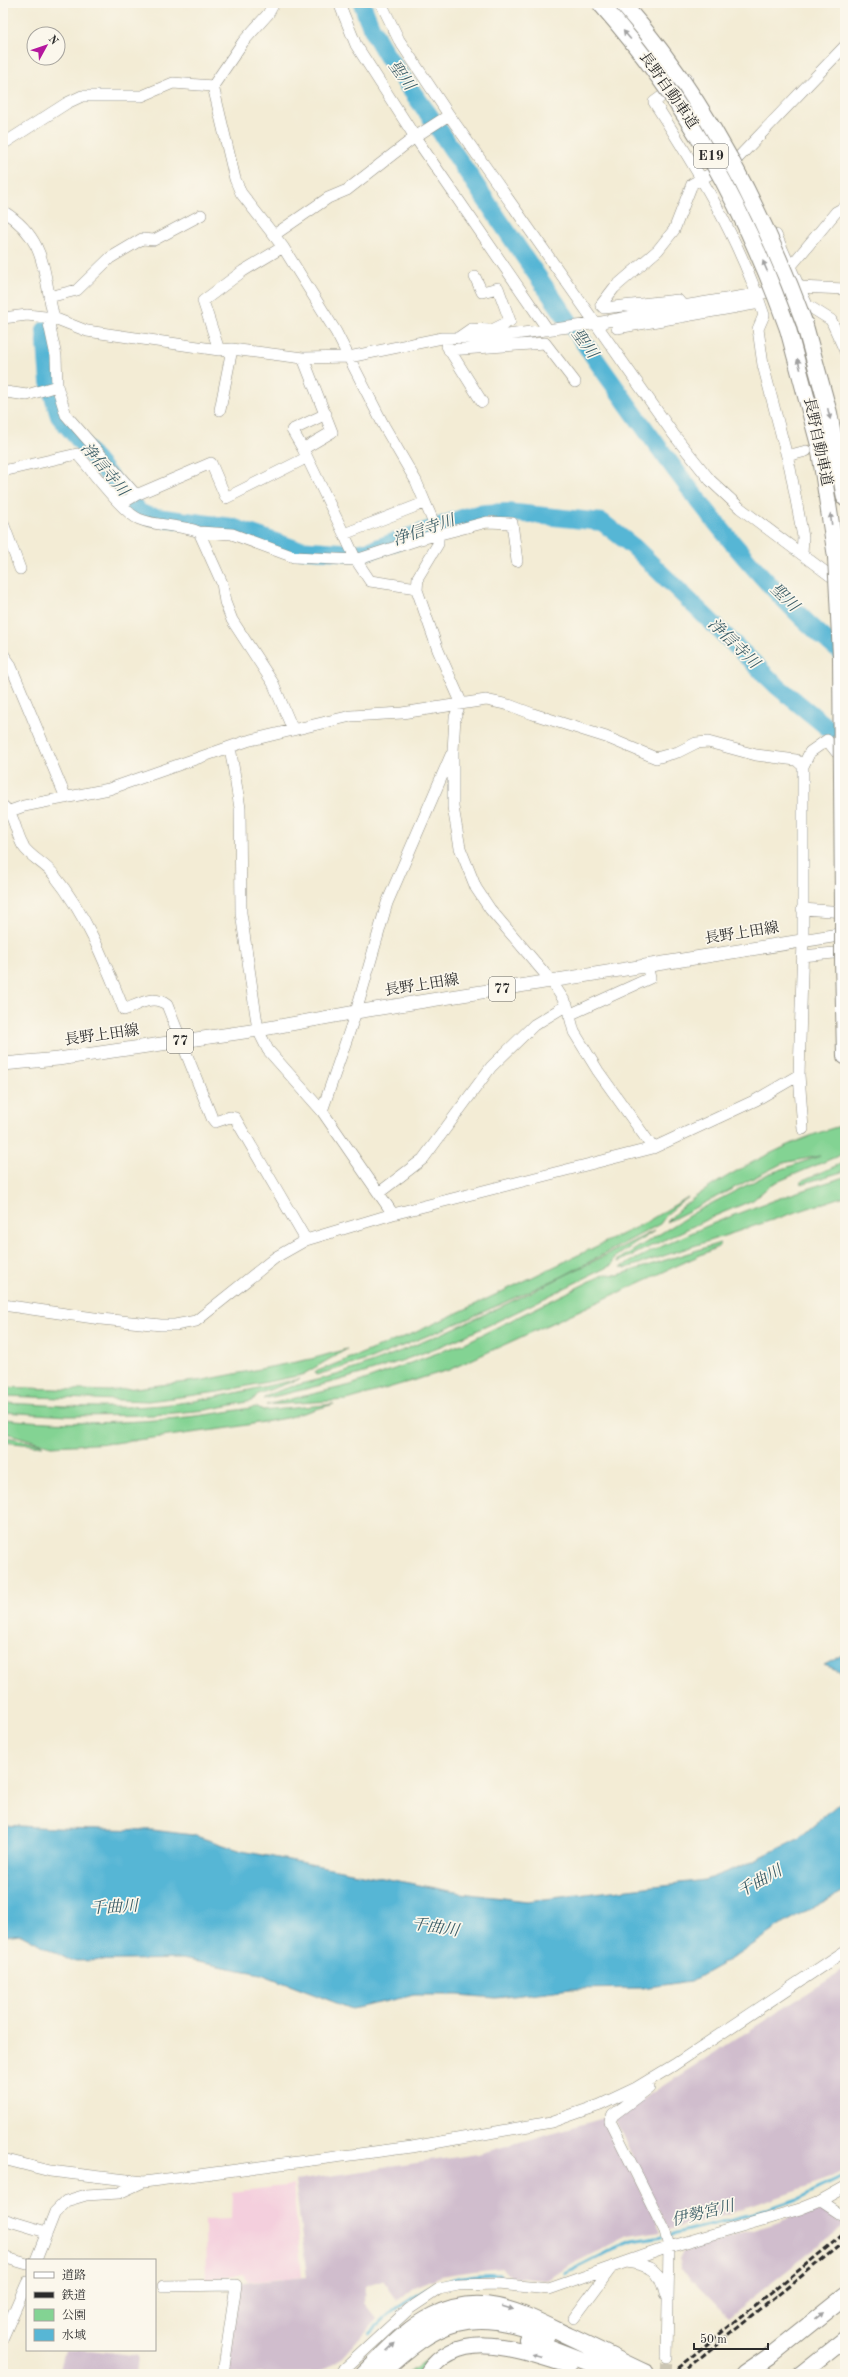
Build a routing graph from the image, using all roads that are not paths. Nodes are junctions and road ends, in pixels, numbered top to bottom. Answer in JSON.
{"nodes":[{"id":1,"x":274,"y":3,"type":"edge"},
{"id":2,"x":339,"y":3,"type":"edge"},
{"id":3,"x":381,"y":3,"type":"edge"},
{"id":4,"x":600,"y":3,"type":"edge"},
{"id":5,"x":622,"y":3,"type":"edge"},
{"id":6,"x":629,"y":3,"type":"edge"},
{"id":7,"x":845,"y":46,"type":"edge"},
{"id":8,"x":688,"y":79,"type":"junction"},
{"id":9,"x":213,"y":86,"type":"junction"},
{"id":10,"x":449,"y":115,"type":"junction"},
{"id":11,"x":415,"y":137,"type":"junction"},
{"id":12,"x":3,"y":144,"type":"edge"},
{"id":13,"x":737,"y":159,"type":"junction"},
{"id":14,"x":702,"y":178,"type":"junction"},
{"id":15,"x":845,"y":207,"type":"edge"},
{"id":16,"x":3,"y":211,"type":"edge"},
{"id":17,"x":201,"y":215,"type":"dead end"},
{"id":18,"x":274,"y":235,"type":"junction"},
{"id":19,"x":283,"y":247,"type":"junction"},
{"id":20,"x":791,"y":266,"type":"junction"},
{"id":21,"x":475,"y":278,"type":"dead end"},
{"id":22,"x":799,"y":287,"type":"junction"},
{"id":23,"x":845,"y":289,"type":"edge"},
{"id":24,"x":49,"y":297,"type":"junction"},
{"id":25,"x":759,"y":298,"type":"junction"},
{"id":26,"x":682,"y":311,"type":"junction"},
{"id":27,"x":3,"y":318,"type":"edge"},
{"id":28,"x":51,"y":318,"type":"junction"},
{"id":29,"x":594,"y":324,"type":"junction"},
{"id":30,"x":617,"y":328,"type":"dead end"},
{"id":31,"x":552,"y":330,"type":"junction"},
{"id":32,"x":442,"y":338,"type":"junction"},
{"id":33,"x":458,"y":338,"type":"junction"},
{"id":34,"x":232,"y":349,"type":"junction"},
{"id":35,"x":219,"y":350,"type":"junction"},
{"id":36,"x":449,"y":350,"type":"junction"},
{"id":37,"x":845,"y":351,"type":"edge"},
{"id":38,"x":349,"y":357,"type":"junction"},
{"id":39,"x":303,"y":358,"type":"junction"},
{"id":40,"x":575,"y":382,"type":"dead end"},
{"id":41,"x":52,"y":387,"type":"junction"},
{"id":42,"x":3,"y":393,"type":"edge"},
{"id":43,"x":482,"y":402,"type":"dead end"},
{"id":44,"x":220,"y":410,"type":"dead end"},
{"id":45,"x":326,"y":414,"type":"junction"},
{"id":46,"x":84,"y":449,"type":"junction"},
{"id":47,"x":806,"y":452,"type":"tunnel mouth"},
{"id":48,"x":304,"y":454,"type":"junction"},
{"id":49,"x":787,"y":456,"type":"junction"},
{"id":50,"x":3,"y":471,"type":"edge"},
{"id":51,"x":136,"y":496,"type":"junction"},
{"id":52,"x":845,"y":498,"type":"edge"},
{"id":53,"x":123,"y":503,"type":"junction"},
{"id":54,"x":424,"y":503,"type":"junction"},
{"id":55,"x":3,"y":524,"type":"edge"},
{"id":56,"x":199,"y":532,"type":"junction"},
{"id":57,"x":438,"y":534,"type":"junction"},
{"id":58,"x":344,"y":535,"type":"junction"},
{"id":59,"x":802,"y":554,"type":"junction"},
{"id":60,"x":356,"y":560,"type":"junction"},
{"id":61,"x":517,"y":561,"type":"dead end"},
{"id":62,"x":20,"y":569,"type":"dead end"},
{"id":63,"x":417,"y":588,"type":"junction"},
{"id":64,"x":845,"y":588,"type":"edge"},
{"id":65,"x":3,"y":654,"type":"edge"},
{"id":66,"x":461,"y":702,"type":"junction"},
{"id":67,"x":293,"y":730,"type":"junction"},
{"id":68,"x":230,"y":747,"type":"junction"},
{"id":69,"x":452,"y":751,"type":"junction"},
{"id":70,"x":845,"y":756,"type":"edge"},
{"id":71,"x":803,"y":766,"type":"junction"},
{"id":72,"x":66,"y":798,"type":"junction"},
{"id":73,"x":6,"y":808,"type":"edge"},
{"id":74,"x":802,"y":909,"type":"junction"},
{"id":75,"x":844,"y":909,"type":"edge"},
{"id":76,"x":845,"y":934,"type":"edge"},
{"id":77,"x":803,"y":940,"type":"junction"},
{"id":78,"x":844,"y":955,"type":"edge"},
{"id":79,"x":802,"y":956,"type":"junction"},
{"id":80,"x":647,"y":965,"type":"junction"},
{"id":81,"x":552,"y":982,"type":"junction"},
{"id":82,"x":568,"y":1010,"type":"junction"},
{"id":83,"x":356,"y":1012,"type":"junction"},
{"id":84,"x":258,"y":1030,"type":"junction"},
{"id":85,"x":181,"y":1041,"type":"junction"},
{"id":86,"x":845,"y":1056,"type":"edge"},
{"id":87,"x":3,"y":1064,"type":"edge"},
{"id":88,"x":799,"y":1075,"type":"junction"},
{"id":89,"x":322,"y":1111,"type":"junction"},
{"id":90,"x":803,"y":1129,"type":"dead end"},
{"id":91,"x":653,"y":1148,"type":"junction"},
{"id":92,"x":380,"y":1192,"type":"junction"},
{"id":93,"x":393,"y":1214,"type":"junction"},
{"id":94,"x":306,"y":1240,"type":"junction"},
{"id":95,"x":3,"y":1305,"type":"edge"},
{"id":96,"x":845,"y":1951,"type":"edge"},
{"id":97,"x":668,"y":2069,"type":"junction"},
{"id":98,"x":3,"y":2159,"type":"edge"},
{"id":99,"x":144,"y":2182,"type":"junction"},
{"id":100,"x":845,"y":2187,"type":"edge"},
{"id":101,"x":820,"y":2201,"type":"junction"},
{"id":102,"x":845,"y":2215,"type":"edge"},
{"id":103,"x":3,"y":2219,"type":"edge"},
{"id":104,"x":46,"y":2232,"type":"junction"},
{"id":105,"x":667,"y":2239,"type":"junction"},
{"id":106,"x":3,"y":2257,"type":"edge"},
{"id":107,"x":36,"y":2259,"type":"edge"},
{"id":108,"x":626,"y":2262,"type":"junction"},
{"id":109,"x":26,"y":2264,"type":"edge"},
{"id":110,"x":612,"y":2268,"type":"junction"},
{"id":111,"x":26,"y":2284,"type":"edge"},
{"id":112,"x":163,"y":2286,"type":"dead end"},
{"id":113,"x":845,"y":2296,"type":"edge"},
{"id":114,"x":668,"y":2304,"type":"junction"},
{"id":115,"x":574,"y":2318,"type":"dead end"},
{"id":116,"x":7,"y":2320,"type":"edge"},
{"id":117,"x":3,"y":2337,"type":"edge"},
{"id":118,"x":845,"y":2339,"type":"edge"},
{"id":119,"x":667,"y":2358,"type":"tunnel mouth"},
{"id":120,"x":223,"y":2374,"type":"edge"},
{"id":121,"x":339,"y":2374,"type":"edge"},
{"id":122,"x":363,"y":2374,"type":"edge"},
{"id":123,"x":380,"y":2374,"type":"edge"},
{"id":124,"x":394,"y":2374,"type":"edge"},
{"id":125,"x":427,"y":2374,"type":"edge"},
{"id":126,"x":602,"y":2374,"type":"edge"},
{"id":127,"x":618,"y":2374,"type":"edge"},
{"id":128,"x":647,"y":2374,"type":"edge"},
{"id":129,"x":744,"y":2374,"type":"edge"},
{"id":130,"x":800,"y":2374,"type":"edge"}],
"edges":[{"from":1,"to":9,"type":"street"},
{"from":2,"to":11,"type":"street"},
{"from":3,"to":10,"type":"street"},
{"from":75,"to":4,"type":"highway","name":"長野自動車道","number":"E19","one_way":true,"bridge":true},
{"from":5,"to":52,"type":"highway","name":"長野自動車道","number":"E19","one_way":true,"bridge":true},
{"from":6,"to":8,"type":"street"},
{"from":7,"to":13,"type":"street"},
{"from":8,"to":13,"type":"street"},
{"from":8,"to":14,"type":"street"},
{"from":9,"to":12,"type":"street"},
{"from":9,"to":18,"type":"street"},
{"from":10,"to":11,"type":"street"},
{"from":10,"to":29,"type":"street"},
{"from":11,"to":18,"type":"street"},
{"from":11,"to":31,"type":"street"},
{"from":13,"to":14,"type":"street"},
{"from":13,"to":20,"type":"street"},
{"from":14,"to":25,"type":"street"},
{"from":14,"to":26,"type":"street"},
{"from":15,"to":20,"type":"street"},
{"from":16,"to":24,"type":"street"},
{"from":17,"to":24,"type":"street"},
{"from":18,"to":19,"type":"street"},
{"from":19,"to":35,"type":"street"},
{"from":19,"to":38,"type":"street"},
{"from":20,"to":22,"type":"street"},
{"from":21,"to":33,"type":"street"},
{"from":22,"to":23,"type":"street"},
{"from":22,"to":25,"type":"street"},
{"from":22,"to":37,"type":"street"},
{"from":24,"to":28,"type":"street"},
{"from":25,"to":26,"type":"street"},
{"from":25,"to":49,"type":"street"},
{"from":26,"to":29,"type":"street"},
{"from":26,"to":30,"type":"street"},
{"from":27,"to":28,"type":"street"},
{"from":28,"to":35,"type":"street"},
{"from":28,"to":41,"type":"street"},
{"from":29,"to":31,"type":"street"},
{"from":29,"to":59,"type":"street"},
{"from":31,"to":33,"type":"street"},
{"from":32,"to":33,"type":"street"},
{"from":32,"to":36,"type":"street"},
{"from":32,"to":38,"type":"street"},
{"from":34,"to":35,"type":"street"},
{"from":34,"to":39,"type":"street"},
{"from":34,"to":44,"type":"street"},
{"from":36,"to":40,"type":"street"},
{"from":36,"to":43,"type":"street"},
{"from":38,"to":39,"type":"street"},
{"from":38,"to":54,"type":"street"},
{"from":39,"to":45,"type":"street"},
{"from":41,"to":42,"type":"street"},
{"from":41,"to":46,"type":"street"},
{"from":45,"to":48,"type":"street"},
{"from":45,"to":48,"type":"street"},
{"from":46,"to":50,"type":"street"},
{"from":46,"to":51,"type":"street"},
{"from":46,"to":53,"type":"street"},
{"from":47,"to":49,"type":"street"},
{"from":48,"to":51,"type":"street"},
{"from":48,"to":58,"type":"street"},
{"from":49,"to":59,"type":"street"},
{"from":51,"to":53,"type":"street"},
{"from":53,"to":56,"type":"street"},
{"from":54,"to":57,"type":"street"},
{"from":54,"to":58,"type":"street"},
{"from":55,"to":62,"type":"street"},
{"from":56,"to":60,"type":"street"},
{"from":56,"to":67,"type":"street"},
{"from":57,"to":60,"type":"street"},
{"from":57,"to":61,"type":"street"},
{"from":57,"to":63,"type":"street"},
{"from":58,"to":60,"type":"street"},
{"from":59,"to":64,"type":"street"},
{"from":60,"to":63,"type":"street"},
{"from":63,"to":66,"type":"street"},
{"from":65,"to":72,"type":"street"},
{"from":66,"to":67,"type":"street"},
{"from":66,"to":69,"type":"street"},
{"from":66,"to":71,"type":"street"},
{"from":67,"to":68,"type":"street"},
{"from":68,"to":72,"type":"street"},
{"from":68,"to":84,"type":"street"},
{"from":69,"to":81,"type":"street"},
{"from":69,"to":83,"type":"street"},
{"from":70,"to":71,"type":"street"},
{"from":71,"to":74,"type":"street"},
{"from":72,"to":73,"type":"street"},
{"from":73,"to":85,"type":"street"},
{"from":74,"to":75,"type":"street"},
{"from":74,"to":77,"type":"street"},
{"from":75,"to":78,"type":"highway","name":"長野自動車道","number":"E19","bridge":true},
{"from":76,"to":77,"type":"main road","name":"長野上田線","number":"77"},
{"from":77,"to":79,"type":"street"},
{"from":77,"to":80,"type":"main road","name":"長野上田線","number":"77"},
{"from":78,"to":79,"type":"street"},
{"from":78,"to":86,"type":"highway","name":"長野自動車道","number":"E19"},
{"from":79,"to":88,"type":"street"},
{"from":80,"to":81,"type":"main road","name":"長野上田線","number":"77"},
{"from":80,"to":82,"type":"street"},
{"from":81,"to":82,"type":"street"},
{"from":81,"to":83,"type":"main road","name":"長野上田線","number":"77"},
{"from":82,"to":91,"type":"street"},
{"from":82,"to":92,"type":"street"},
{"from":83,"to":84,"type":"main road","name":"長野上田線","number":"77"},
{"from":83,"to":89,"type":"street"},
{"from":84,"to":85,"type":"main road","name":"長野上田線","number":"77"},
{"from":84,"to":89,"type":"street"},
{"from":85,"to":87,"type":"main road","name":"長野上田線","number":"77"},
{"from":85,"to":94,"type":"street"},
{"from":88,"to":90,"type":"street"},
{"from":88,"to":91,"type":"street"},
{"from":89,"to":92,"type":"street"},
{"from":91,"to":93,"type":"street"},
{"from":92,"to":93,"type":"street"},
{"from":93,"to":94,"type":"street"},
{"from":94,"to":95,"type":"street"},
{"from":96,"to":97,"type":"street"},
{"from":97,"to":99,"type":"street"},
{"from":97,"to":105,"type":"street"},
{"from":98,"to":99,"type":"street"},
{"from":99,"to":104,"type":"street"},
{"from":100,"to":101,"type":"street"},
{"from":101,"to":102,"type":"street"},
{"from":101,"to":105,"type":"street"},
{"from":103,"to":104,"type":"street"},
{"from":104,"to":107,"type":"street"},
{"from":105,"to":108,"type":"street"},
{"from":105,"to":114,"type":"street"},
{"from":106,"to":109,"type":"street"},
{"from":108,"to":110,"type":"street"},
{"from":108,"to":114,"type":"street"},
{"from":110,"to":115,"type":"street"},
{"from":110,"to":121,"type":"street"},
{"from":111,"to":116,"type":"street"},
{"from":112,"to":120,"type":"street"},
{"from":129,"to":113,"type":"highway","one_way":true},
{"from":114,"to":119,"type":"street"},
{"from":116,"to":117,"type":"street"},
{"from":118,"to":130,"type":"highway"},
{"from":122,"to":128,"type":"highway","one_way":true},
{"from":123,"to":128,"type":"highway"},
{"from":124,"to":127,"type":"highway"},
{"from":126,"to":125,"type":"highway","one_way":true}]}
